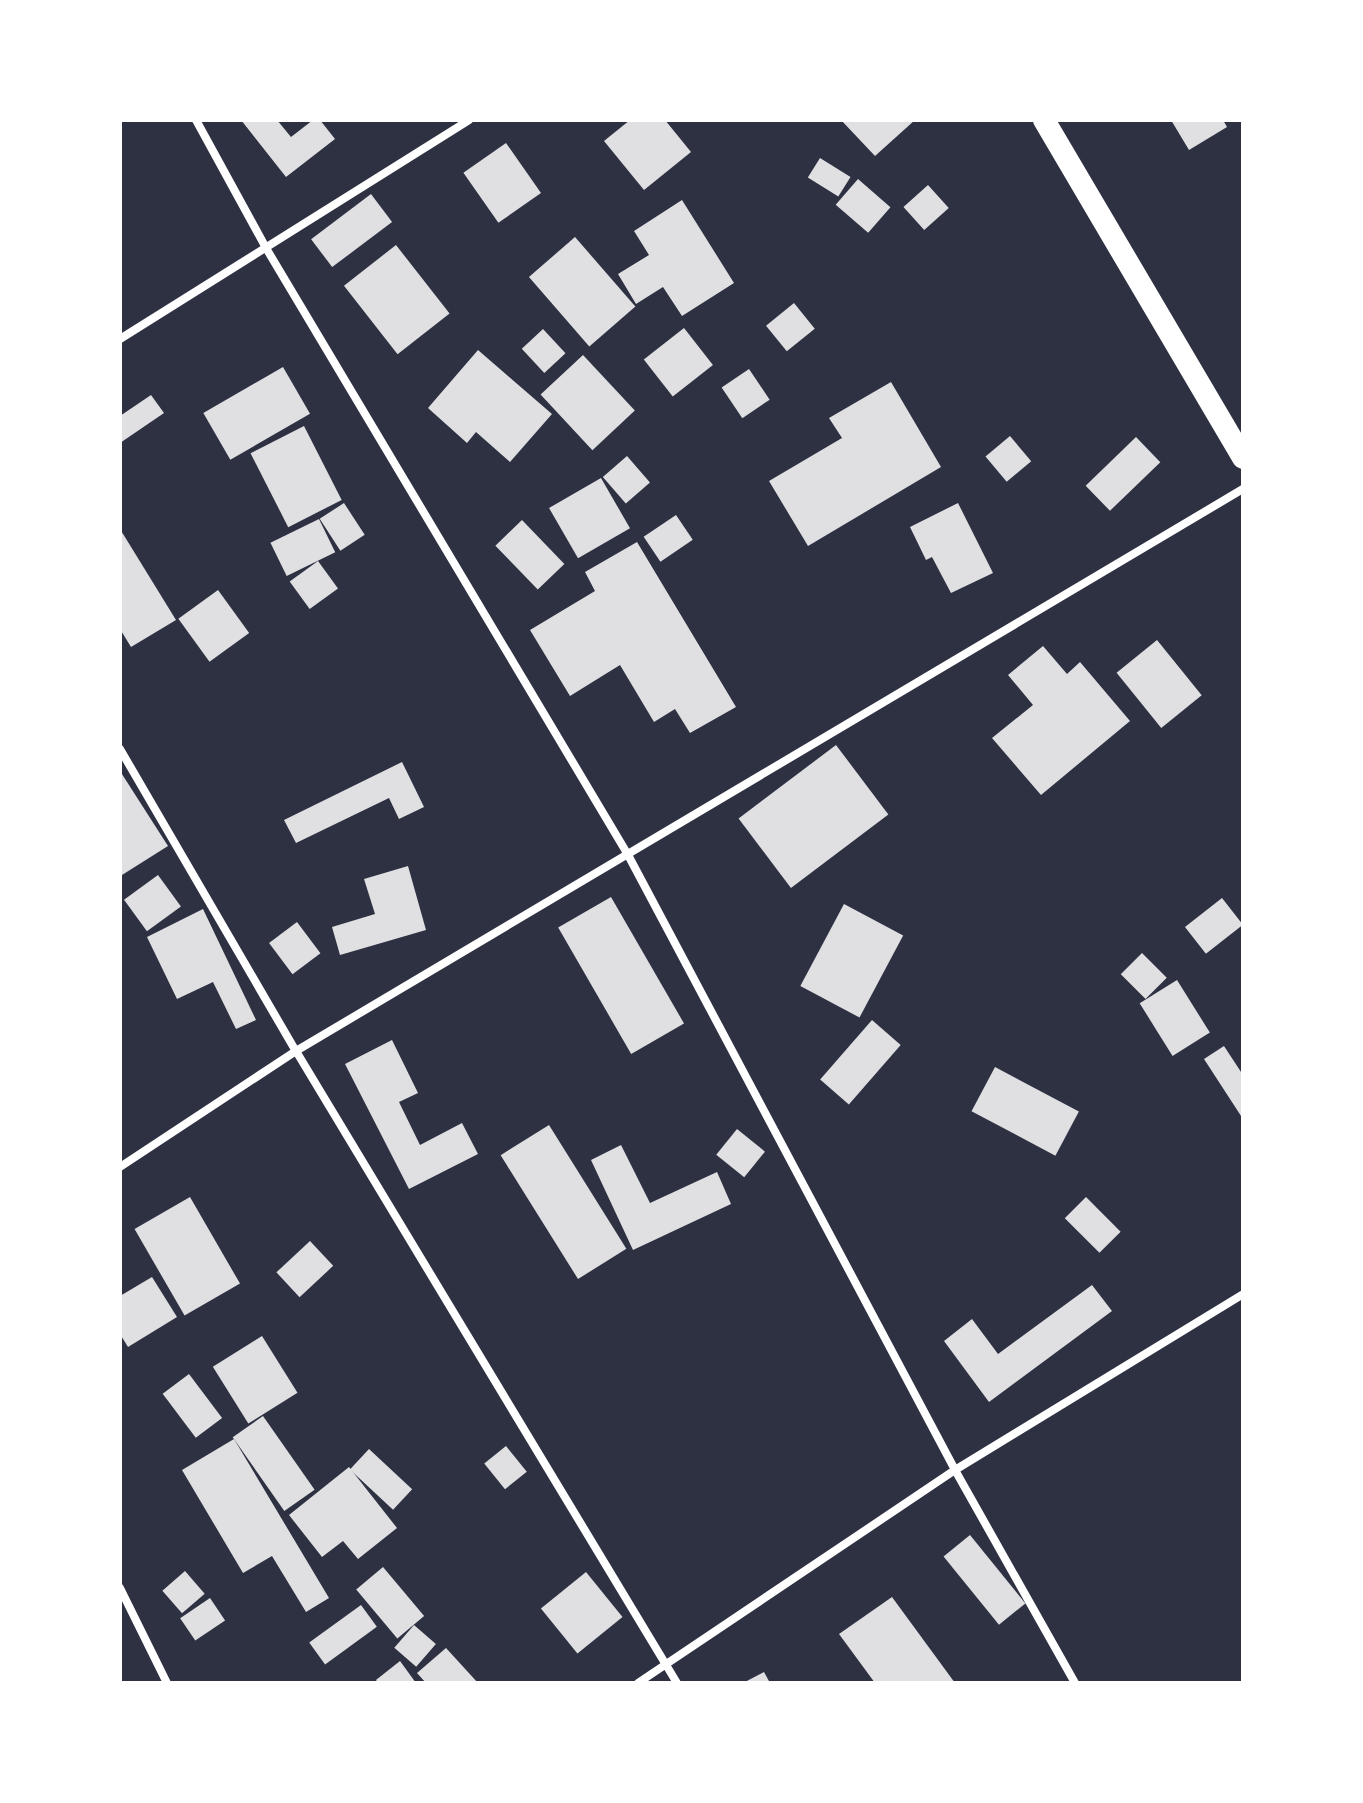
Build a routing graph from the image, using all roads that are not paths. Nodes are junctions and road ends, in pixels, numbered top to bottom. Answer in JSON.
{"nodes":[{"id":1,"x":196,"y":120,"type":"edge"},
{"id":2,"x":469,"y":120,"type":"edge"},
{"id":3,"x":1044,"y":120,"type":"edge"},
{"id":4,"x":266,"y":248,"type":"junction"},
{"id":5,"x":120,"y":339,"type":"edge"},
{"id":6,"x":1243,"y":458,"type":"edge"},
{"id":7,"x":1243,"y":489,"type":"edge"},
{"id":8,"x":120,"y":749,"type":"edge"},
{"id":9,"x":627,"y":853,"type":"junction"},
{"id":10,"x":296,"y":1051,"type":"junction"},
{"id":11,"x":120,"y":1167,"type":"edge"},
{"id":12,"x":1243,"y":1294,"type":"edge"},
{"id":13,"x":955,"y":1470,"type":"junction"},
{"id":14,"x":120,"y":1588,"type":"edge"},
{"id":15,"x":667,"y":1665,"type":"junction"},
{"id":16,"x":167,"y":1683,"type":"edge"},
{"id":17,"x":638,"y":1683,"type":"edge"},
{"id":18,"x":677,"y":1683,"type":"edge"},
{"id":19,"x":1075,"y":1683,"type":"edge"}],
"edges":[{"from":1,"to":4,"type":"street"},
{"from":2,"to":4,"type":"street"},
{"from":3,"to":6,"type":"highway"},
{"from":4,"to":5,"type":"street"},
{"from":4,"to":9,"type":"street"},
{"from":7,"to":9,"type":"street"},
{"from":8,"to":10,"type":"street"},
{"from":9,"to":10,"type":"street"},
{"from":9,"to":13,"type":"street"},
{"from":10,"to":11,"type":"street"},
{"from":10,"to":15,"type":"street"},
{"from":12,"to":13,"type":"street"},
{"from":13,"to":15,"type":"street"},
{"from":13,"to":19,"type":"street"},
{"from":14,"to":16,"type":"street"},
{"from":15,"to":17,"type":"street"},
{"from":15,"to":18,"type":"street"}]}
